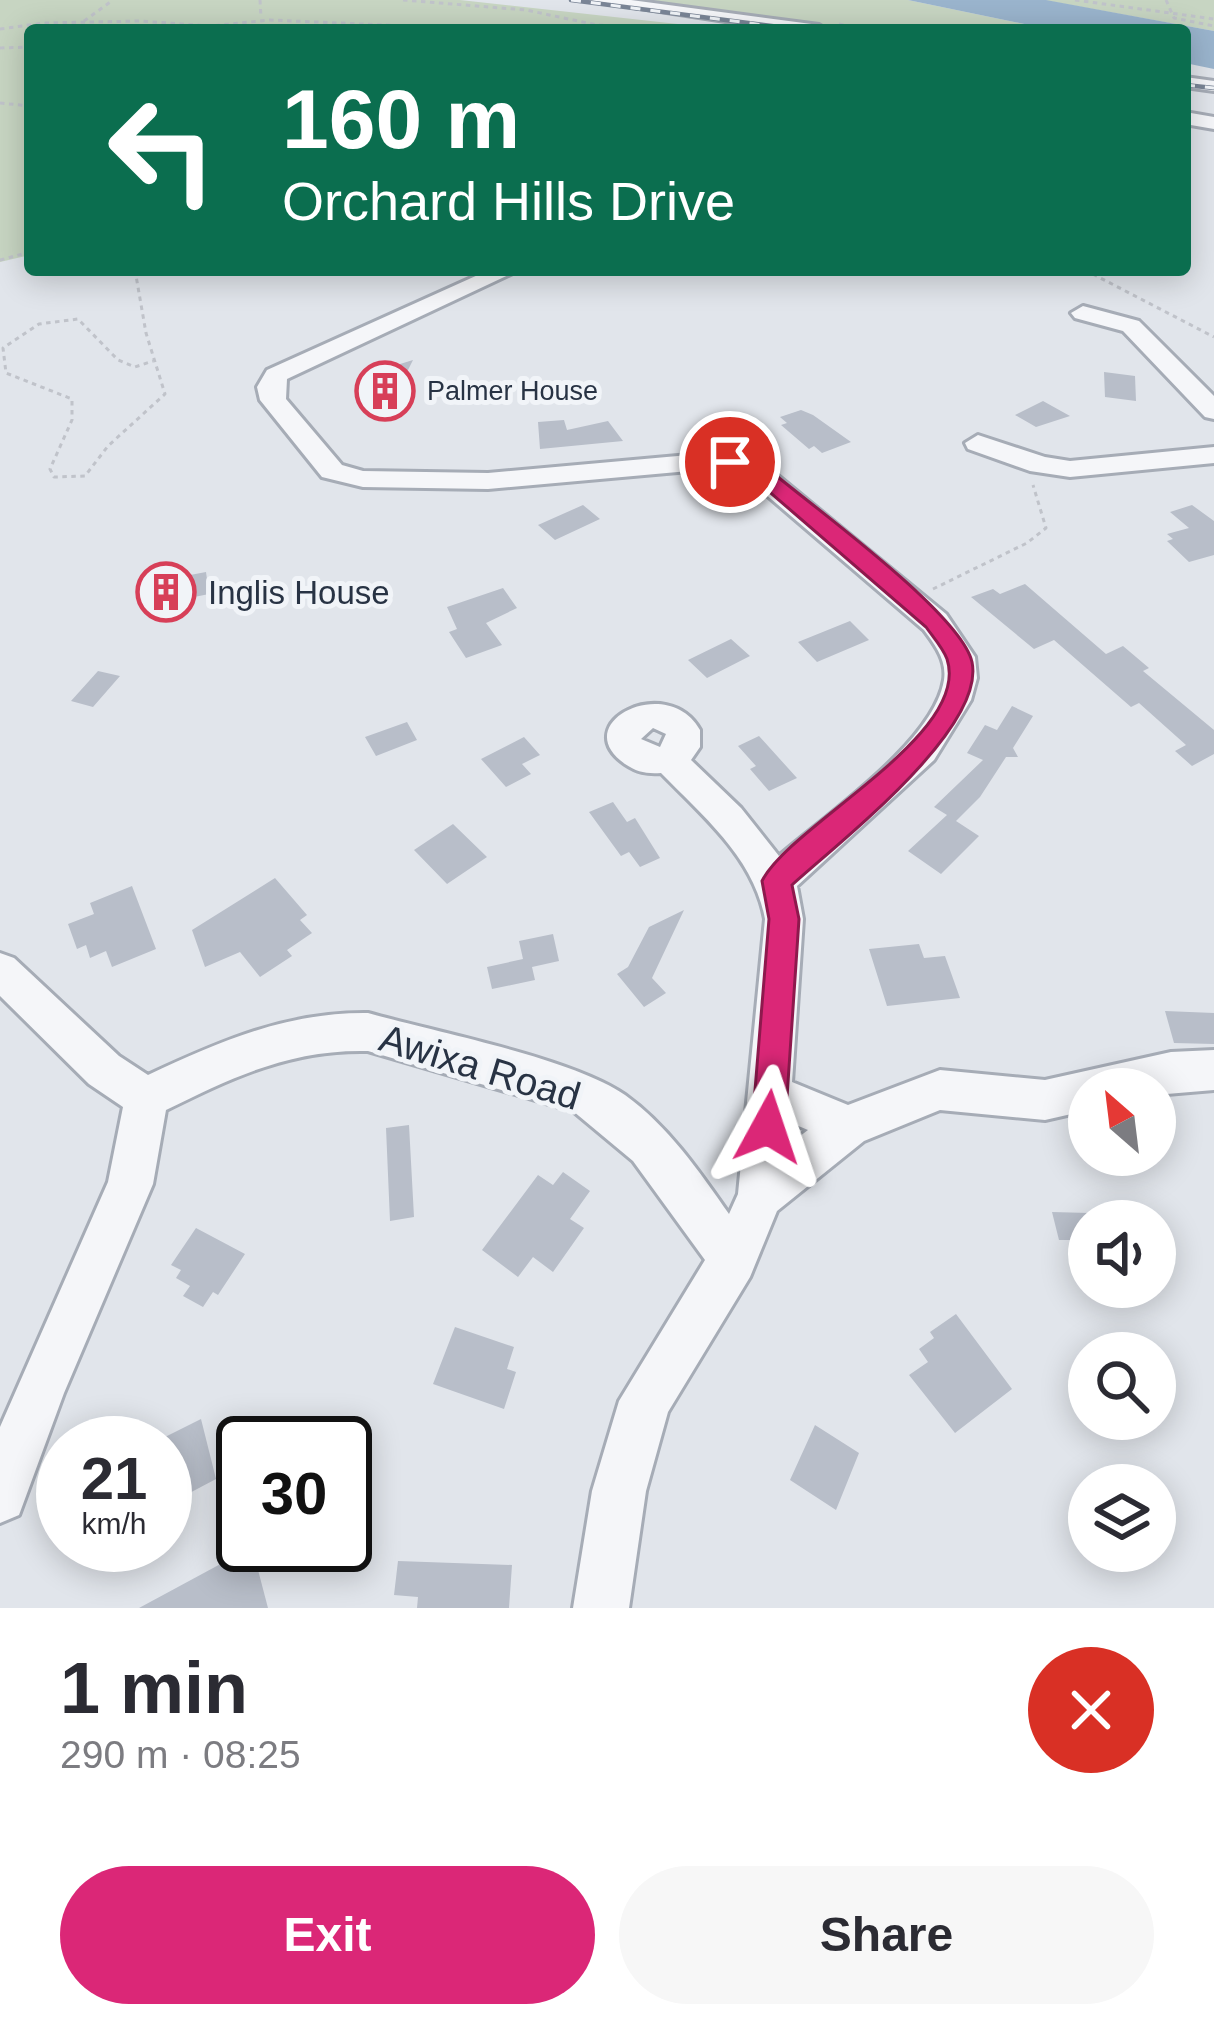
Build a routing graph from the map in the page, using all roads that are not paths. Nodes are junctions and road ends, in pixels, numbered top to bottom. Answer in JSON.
{"nodes":[{"id":1,"x":596,"y":0,"type":"edge"},
{"id":2,"x":775,"y":24,"type":"edge"},
{"id":3,"x":463,"y":282,"type":"edge"},
{"id":4,"x":1083,"y":313,"type":"dead end"},
{"id":5,"x":1214,"y":411,"type":"edge"},
{"id":6,"x":978,"y":443,"type":"dead end"},
{"id":7,"x":1214,"y":455,"type":"edge"},
{"id":8,"x":669,"y":758,"type":"dead end"},
{"id":9,"x":777,"y":881,"type":"junction"},
{"id":10,"x":0,"y":970,"type":"edge"},
{"id":11,"x":1214,"y":1070,"type":"edge"},
{"id":12,"x":1176,"y":1072,"type":"edge"},
{"id":13,"x":772,"y":1094,"type":"junction"},
{"id":14,"x":1068,"y":1094,"type":"edge"},
{"id":15,"x":146,"y":1098,"type":"junction"},
{"id":16,"x":848,"y":1126,"type":"junction"},
{"id":17,"x":761,"y":1195,"type":"junction"},
{"id":18,"x":734,"y":1260,"type":"junction"},
{"id":19,"x":20,"y":1399,"type":"edge"},
{"id":20,"x":0,"y":1496,"type":"edge"},
{"id":21,"x":601,"y":1608,"type":"edge"}],
"edges":[{"from":1,"to":2,"type":"street"},
{"from":3,"to":9,"type":"street"},
{"from":4,"to":5,"type":"street"},
{"from":6,"to":7,"type":"street"},
{"from":8,"to":9,"type":"street"},
{"from":9,"to":13,"type":"street"},
{"from":10,"to":15,"type":"street"},
{"from":11,"to":12,"type":"street"},
{"from":13,"to":16,"type":"street"},
{"from":13,"to":17,"type":"street"},
{"from":14,"to":16,"type":"street"},
{"from":15,"to":18,"type":"street","name":"Awixa Road"},
{"from":15,"to":19,"type":"street"},
{"from":16,"to":17,"type":"street"},
{"from":17,"to":18,"type":"street"},
{"from":18,"to":21,"type":"street"},
{"from":19,"to":20,"type":"street"}]}
